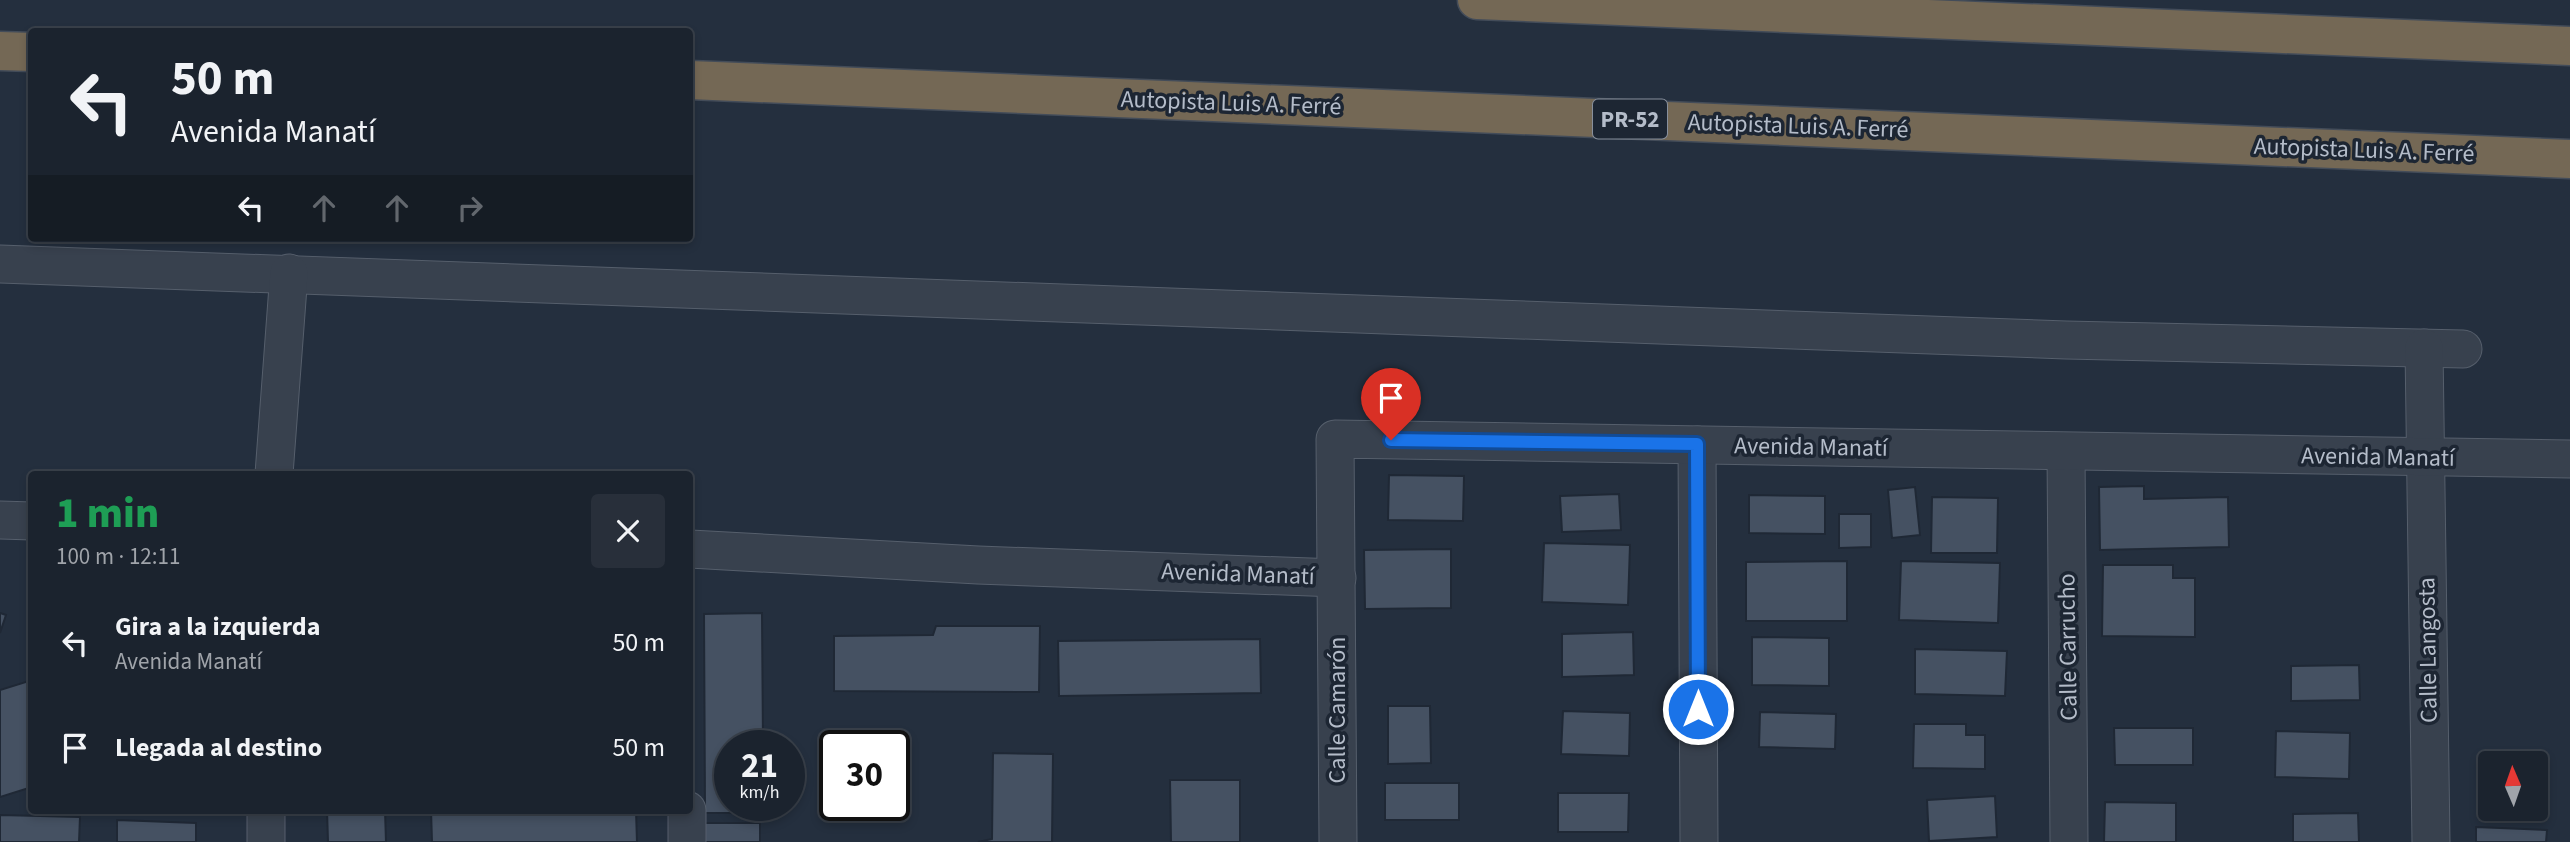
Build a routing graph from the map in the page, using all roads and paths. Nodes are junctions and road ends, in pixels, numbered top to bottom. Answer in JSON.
{"nodes":[{"id":1,"x":1477,"y":0,"type":"edge"},
{"id":2,"x":2570,"y":46,"type":"edge"},
{"id":3,"x":0,"y":51,"type":"edge"},
{"id":4,"x":28,"y":52,"type":"edge"},
{"id":5,"x":693,"y":80,"type":"edge"},
{"id":6,"x":2570,"y":159,"type":"edge"},
{"id":7,"x":0,"y":264,"type":"edge"},
{"id":8,"x":289,"y":273,"type":"junction"},
{"id":9,"x":2424,"y":348,"type":"junction"},
{"id":10,"x":2463,"y":349,"type":"dead end"},
{"id":11,"x":1697,"y":444,"type":"junction"},
{"id":12,"x":2066,"y":452,"type":"junction"},
{"id":13,"x":2426,"y":458,"type":"junction"},
{"id":14,"x":2570,"y":459,"type":"edge"},
{"id":15,"x":274,"y":471,"type":"edge"},
{"id":16,"x":0,"y":520,"type":"edge"},
{"id":17,"x":28,"y":520,"type":"edge"},
{"id":18,"x":693,"y":549,"type":"edge"},
{"id":19,"x":1337,"y":578,"type":"junction"},
{"id":20,"x":266,"y":814,"type":"edge"},
{"id":21,"x":687,"y":814,"type":"edge"},
{"id":22,"x":266,"y":842,"type":"edge"},
{"id":23,"x":687,"y":842,"type":"edge"},
{"id":24,"x":1338,"y":842,"type":"edge"},
{"id":25,"x":1699,"y":842,"type":"edge"},
{"id":26,"x":2069,"y":842,"type":"edge"},
{"id":27,"x":2431,"y":842,"type":"edge"}],
"edges":[{"from":1,"to":2,"type":"highway"},
{"from":3,"to":4,"type":"highway"},
{"from":5,"to":6,"type":"highway","name":"Autopista Luis A. Ferré","number":"PR-52"},
{"from":7,"to":8,"type":"street"},
{"from":8,"to":9,"type":"street"},
{"from":8,"to":15,"type":"street"},
{"from":9,"to":10,"type":"street"},
{"from":9,"to":13,"type":"street","name":"Calle Langosta"},
{"from":11,"to":12,"type":"street","name":"Avenida Manatí"},
{"from":11,"to":19,"type":"street","name":"Avenida Manatí"},
{"from":11,"to":25,"type":"street"},
{"from":12,"to":13,"type":"street","name":"Avenida Manatí"},
{"from":12,"to":26,"type":"street","name":"Calle Carrucho"},
{"from":13,"to":14,"type":"street","name":"Avenida Manatí"},
{"from":13,"to":27,"type":"street","name":"Calle Langosta"},
{"from":16,"to":17,"type":"street"},
{"from":18,"to":19,"type":"street","name":"Avenida Manatí"},
{"from":19,"to":24,"type":"street","name":"Calle Camarón"},
{"from":20,"to":22,"type":"street"},
{"from":21,"to":23,"type":"street"}]}
